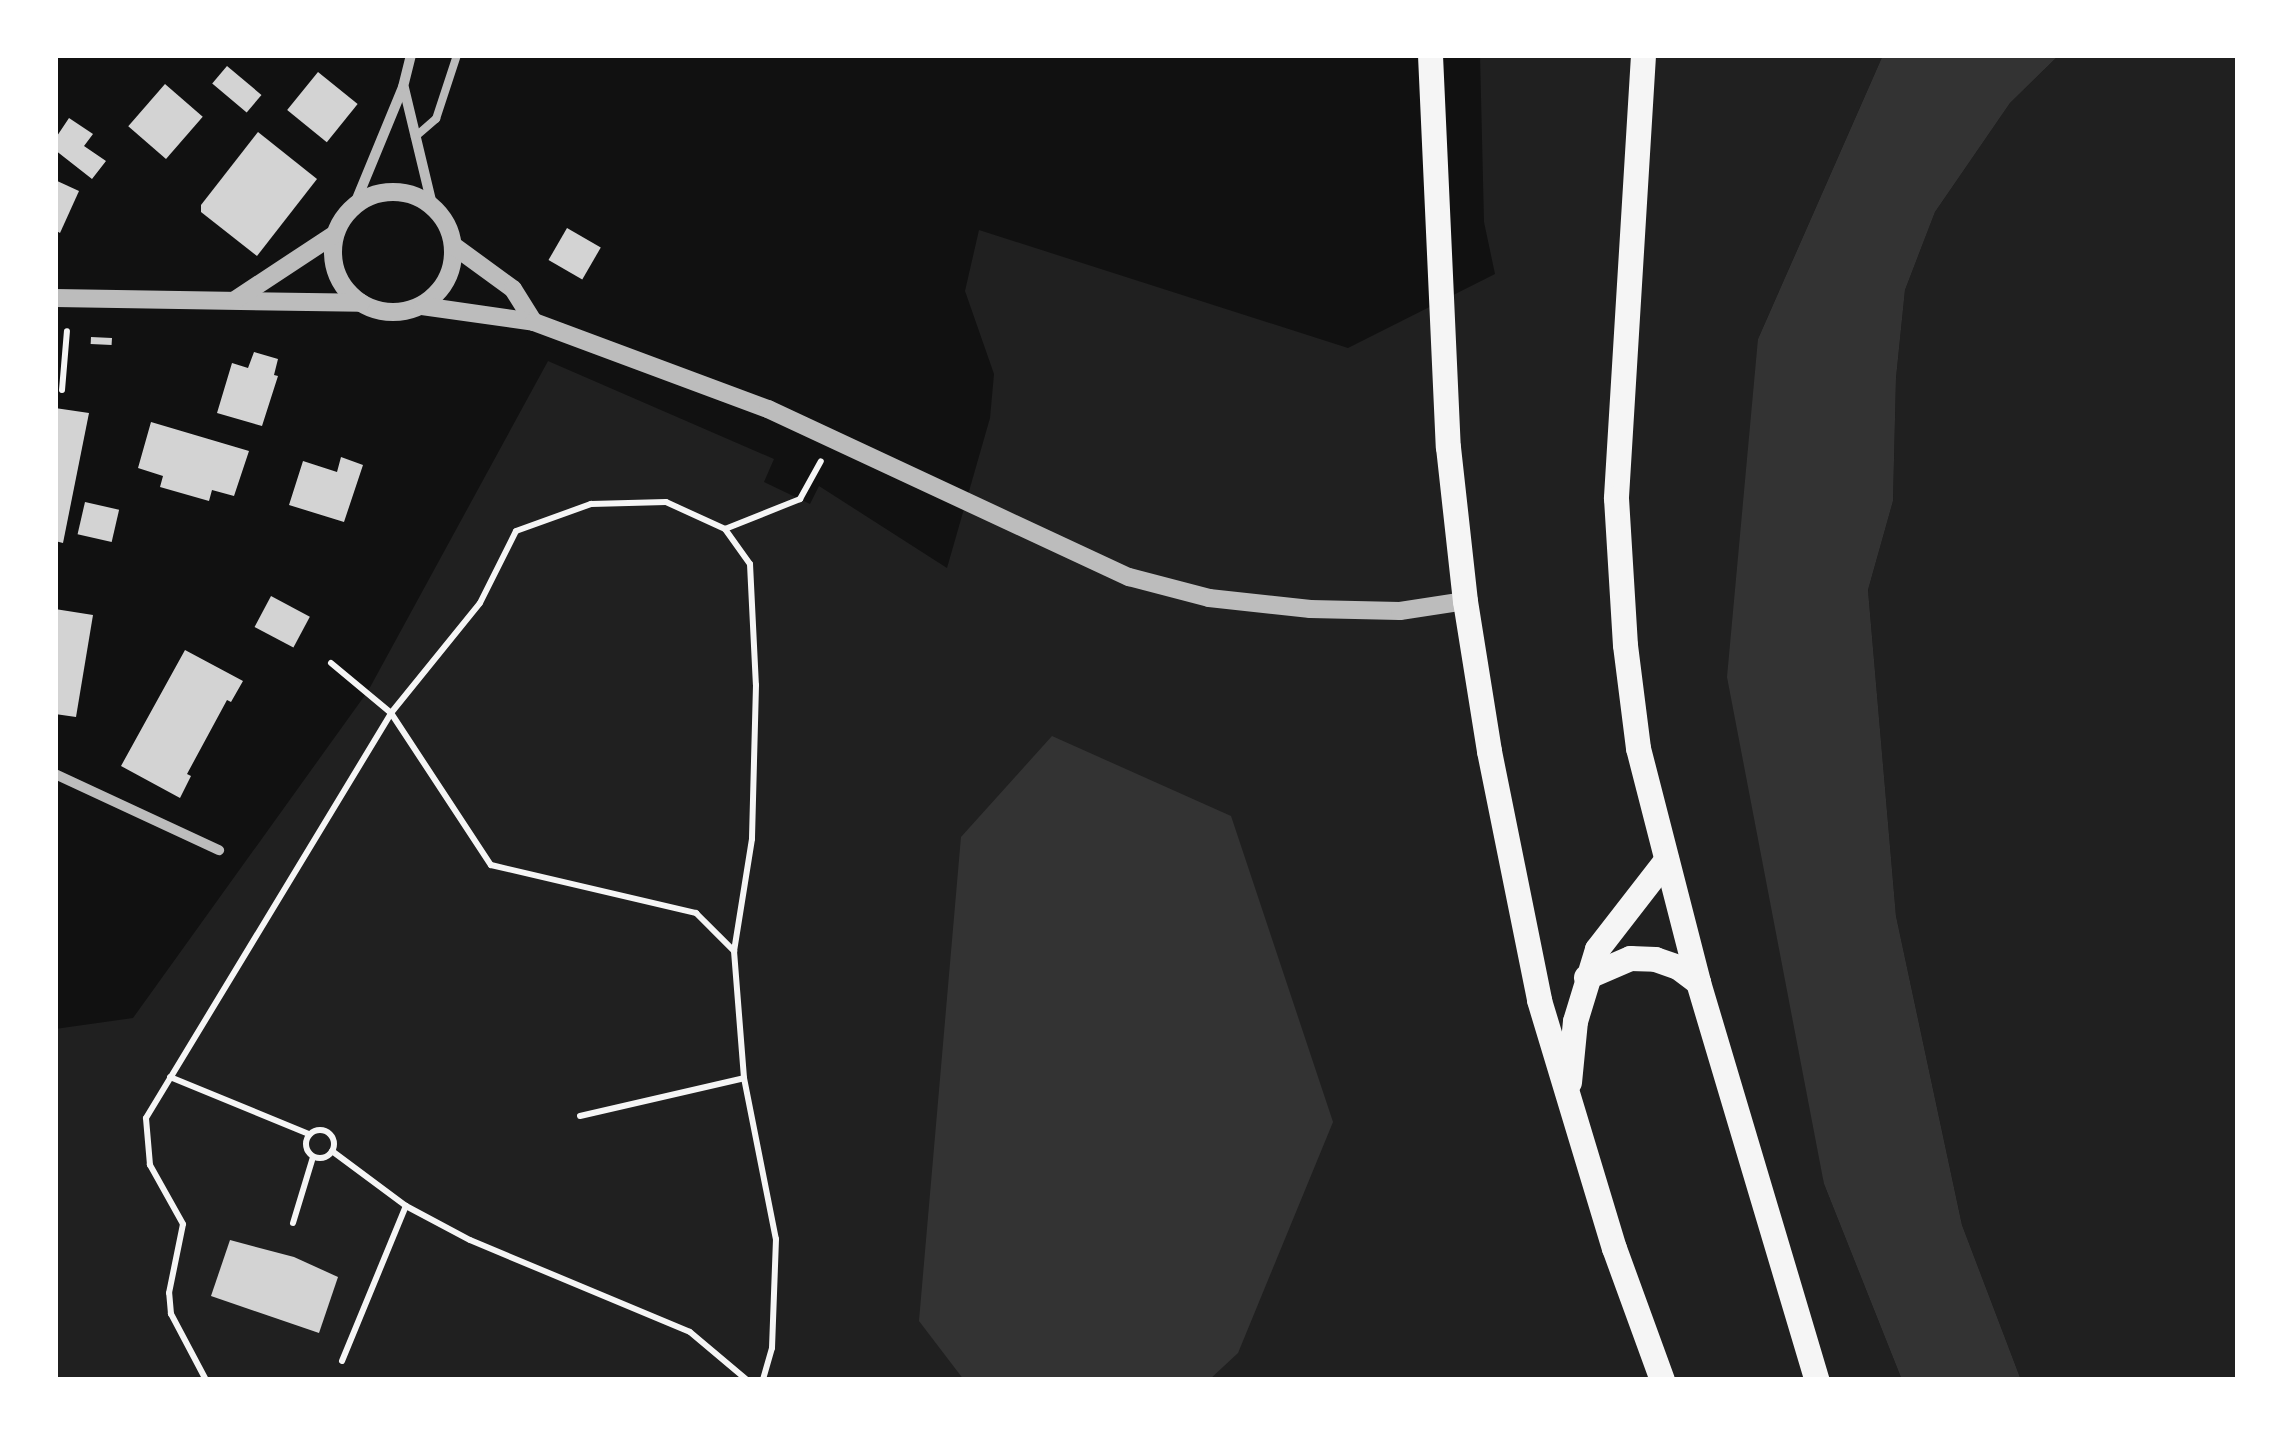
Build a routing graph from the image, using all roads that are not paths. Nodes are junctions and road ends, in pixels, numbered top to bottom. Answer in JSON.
{"nodes":[{"id":1,"x":411,"y":55,"type":"edge"},
{"id":2,"x":457,"y":55,"type":"edge"},
{"id":3,"x":1430,"y":55,"type":"edge"},
{"id":4,"x":1642,"y":55,"type":"edge"},
{"id":5,"x":403,"y":87,"type":"junction"},
{"id":6,"x":415,"y":138,"type":"junction"},
{"id":7,"x":432,"y":205,"type":"junction"},
{"id":8,"x":354,"y":206,"type":"junction"},
{"id":9,"x":335,"y":234,"type":"junction"},
{"id":10,"x":454,"y":246,"type":"junction"},
{"id":11,"x":55,"y":298,"type":"edge"},
{"id":12,"x":234,"y":301,"type":"junction"},
{"id":13,"x":360,"y":303,"type":"junction"},
{"id":14,"x":422,"y":306,"type":"junction"},
{"id":15,"x":534,"y":322,"type":"junction"},
{"id":16,"x":1465,"y":601,"type":"junction"},
{"id":17,"x":55,"y":774,"type":"edge"},
{"id":18,"x":219,"y":850,"type":"dead end"},
{"id":19,"x":1666,"y":860,"type":"junction"},
{"id":20,"x":1586,"y":977,"type":"junction"},
{"id":21,"x":1698,"y":982,"type":"junction"},
{"id":22,"x":1569,"y":1107,"type":"junction"},
{"id":23,"x":1662,"y":1380,"type":"edge"},
{"id":24,"x":1818,"y":1380,"type":"edge"}],
"edges":[{"from":1,"to":5,"type":"street"},
{"from":2,"to":6,"type":"lane"},
{"from":3,"to":16,"type":"main road"},
{"from":4,"to":19,"type":"main road"},
{"from":5,"to":6,"type":"street"},
{"from":5,"to":8,"type":"street"},
{"from":6,"to":7,"type":"street"},
{"from":7,"to":8,"type":"street"},
{"from":7,"to":10,"type":"street"},
{"from":8,"to":9,"type":"street"},
{"from":9,"to":12,"type":"street"},
{"from":9,"to":13,"type":"street"},
{"from":10,"to":14,"type":"street"},
{"from":10,"to":15,"type":"street"},
{"from":11,"to":12,"type":"street"},
{"from":12,"to":13,"type":"street"},
{"from":13,"to":14,"type":"street"},
{"from":14,"to":15,"type":"street"},
{"from":15,"to":16,"type":"street"},
{"from":16,"to":22,"type":"main road"},
{"from":17,"to":18,"type":"street"},
{"from":19,"to":20,"type":"main road"},
{"from":19,"to":21,"type":"main road"},
{"from":20,"to":21,"type":"main road"},
{"from":20,"to":22,"type":"main road"},
{"from":21,"to":24,"type":"main road"},
{"from":22,"to":23,"type":"main road"}]}
